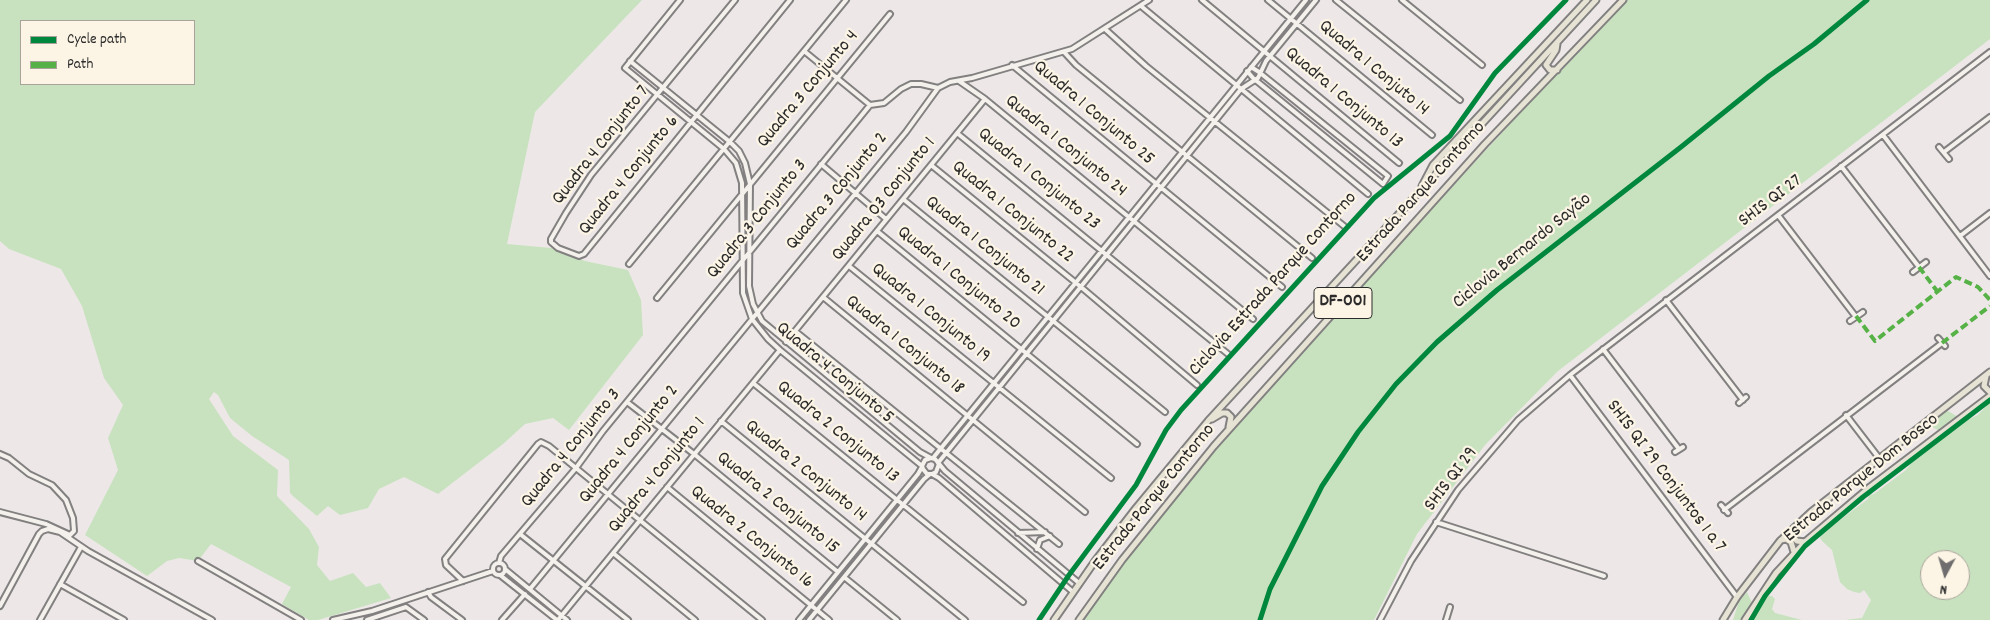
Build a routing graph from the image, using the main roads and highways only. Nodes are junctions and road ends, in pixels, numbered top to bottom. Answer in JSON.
{"nodes":[{"id":1,"x":1587,"y":0,"type":"edge"},
{"id":2,"x":1596,"y":0,"type":"edge"},
{"id":3,"x":1623,"y":0,"type":"edge"},
{"id":4,"x":1558,"y":43,"type":"junction"},
{"id":5,"x":1557,"y":70,"type":"junction"},
{"id":6,"x":1419,"y":191,"type":"junction"},
{"id":7,"x":1988,"y":374,"type":"edge"},
{"id":8,"x":1990,"y":394,"type":"edge"},
{"id":9,"x":1208,"y":421,"type":"junction"},
{"id":10,"x":1226,"y":432,"type":"junction"},
{"id":11,"x":1792,"y":530,"type":"junction"},
{"id":12,"x":1780,"y":541,"type":"junction"},
{"id":13,"x":1805,"y":542,"type":"junction"},
{"id":14,"x":1794,"y":552,"type":"junction"},
{"id":15,"x":1054,"y":620,"type":"edge"},
{"id":16,"x":1078,"y":620,"type":"edge"},
{"id":17,"x":1723,"y":620,"type":"edge"},
{"id":18,"x":1745,"y":620,"type":"edge"}],
"edges":[{"from":1,"to":6,"type":"main road"},
{"from":2,"to":4,"type":"main road","name":"Estrada Parque Contorno","number":"DF-001"},
{"from":3,"to":5,"type":"main road","name":"Estrada Parque Contorno","number":"DF-001"},
{"from":4,"to":5,"type":"main road"},
{"from":4,"to":6,"type":"main road","name":"Estrada Parque Contorno","number":"DF-001"},
{"from":5,"to":10,"type":"main road","name":"Estrada Parque Contorno","number":"DF-001"},
{"from":6,"to":9,"type":"main road","name":"Estrada Parque Contorno","number":"DF-001"},
{"from":7,"to":8,"type":"main road"},
{"from":7,"to":11,"type":"main road","name":"Estrada Parque Dom Bosco"},
{"from":8,"to":13,"type":"main road","name":"Estrada Parque Dom Bosco"},
{"from":9,"to":10,"type":"main road"},
{"from":9,"to":15,"type":"main road","name":"Estrada Parque Contorno","number":"DF-001"},
{"from":10,"to":16,"type":"main road","name":"Estrada Parque Contorno","number":"DF-001"},
{"from":11,"to":12,"type":"main road","name":"Estrada Parque Dom Bosco"},
{"from":11,"to":13,"type":"main road"},
{"from":12,"to":14,"type":"main road"},
{"from":12,"to":17,"type":"main road","name":"Estrada Parque Dom Bosco"},
{"from":13,"to":14,"type":"main road","name":"Estrada Parque Dom Bosco"},
{"from":14,"to":18,"type":"main road","name":"Estrada Parque Dom Bosco"}]}
